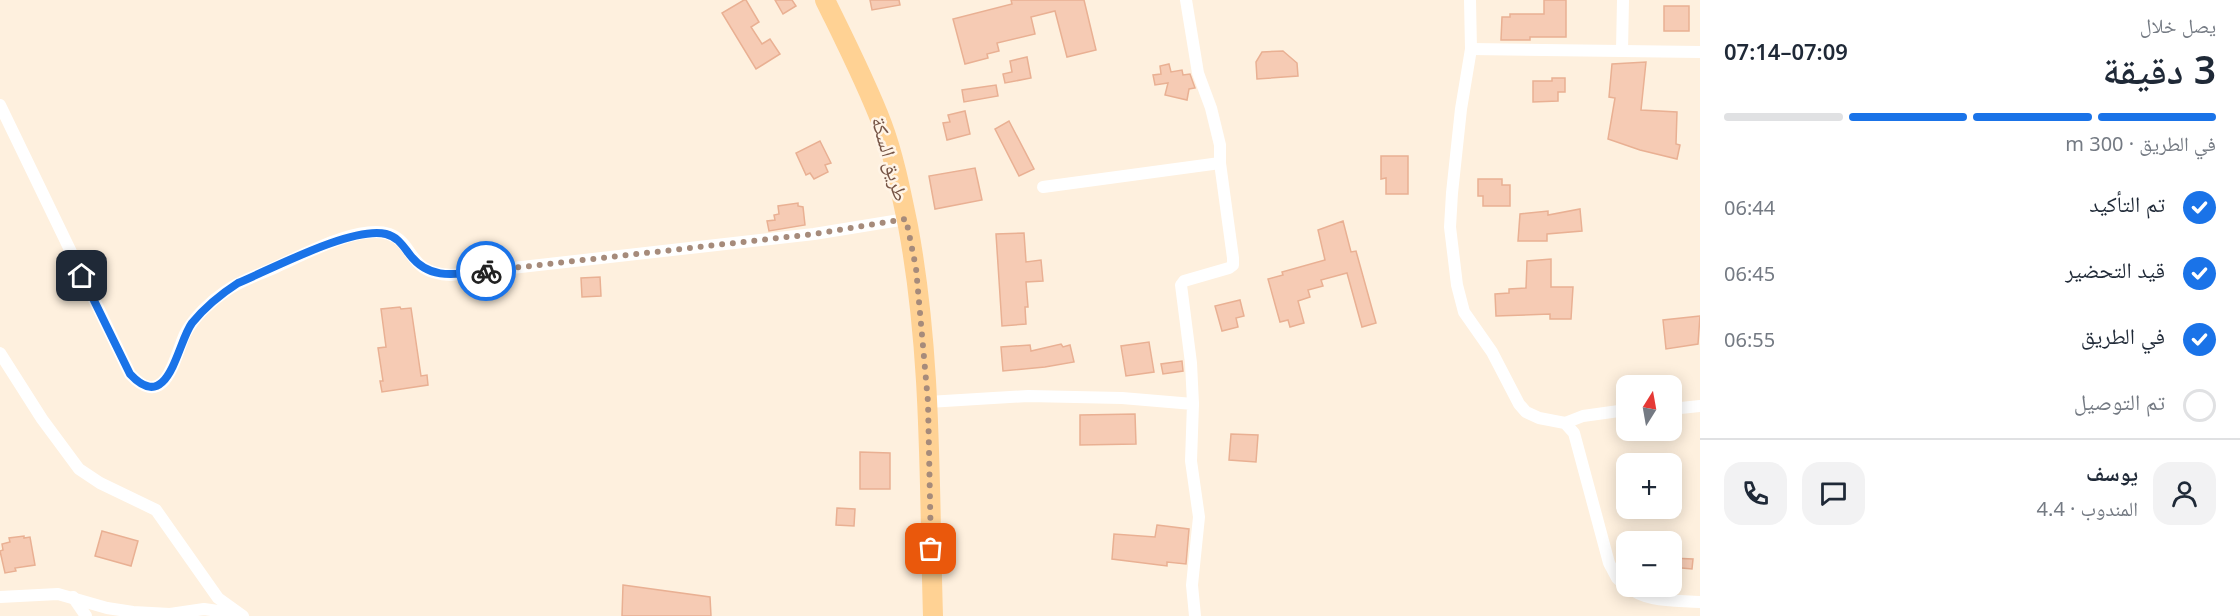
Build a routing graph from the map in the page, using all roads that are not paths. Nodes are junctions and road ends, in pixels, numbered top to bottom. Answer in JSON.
{"nodes":[{"id":1,"x":825,"y":0,"type":"edge"},
{"id":2,"x":1186,"y":0,"type":"edge"},
{"id":3,"x":1470,"y":0,"type":"edge"},
{"id":4,"x":1623,"y":0,"type":"edge"},
{"id":5,"x":1471,"y":49,"type":"junction"},
{"id":6,"x":1622,"y":51,"type":"junction"},
{"id":7,"x":1700,"y":52,"type":"edge"},
{"id":8,"x":0,"y":105,"type":"edge"},
{"id":9,"x":1220,"y":163,"type":"junction"},
{"id":10,"x":1043,"y":187,"type":"dead end"},
{"id":11,"x":906,"y":219,"type":"junction"},
{"id":12,"x":0,"y":353,"type":"edge"},
{"id":13,"x":928,"y":402,"type":"junction"},
{"id":14,"x":1192,"y":404,"type":"junction"},
{"id":15,"x":1700,"y":406,"type":"edge"},
{"id":16,"x":1682,"y":408,"type":"edge"},
{"id":17,"x":1616,"y":411,"type":"edge"},
{"id":18,"x":1565,"y":423,"type":"junction"},
{"id":19,"x":1616,"y":576,"type":"edge"},
{"id":20,"x":0,"y":597,"type":"edge"},
{"id":21,"x":73,"y":597,"type":"junction"},
{"id":22,"x":1647,"y":597,"type":"edge"},
{"id":23,"x":1700,"y":602,"type":"edge"},
{"id":24,"x":241,"y":615,"type":"edge"},
{"id":25,"x":86,"y":616,"type":"edge"},
{"id":26,"x":933,"y":616,"type":"edge"},
{"id":27,"x":1195,"y":616,"type":"edge"}],
"edges":[{"from":1,"to":11,"type":"main road","name":"طريق السكة"},
{"from":2,"to":9,"type":"street"},
{"from":3,"to":5,"type":"street"},
{"from":4,"to":6,"type":"street"},
{"from":5,"to":6,"type":"street"},
{"from":5,"to":18,"type":"street"},
{"from":6,"to":7,"type":"street"},
{"from":8,"to":11,"type":"street"},
{"from":9,"to":10,"type":"street"},
{"from":9,"to":14,"type":"street"},
{"from":11,"to":13,"type":"main road","name":"طريق السكة"},
{"from":12,"to":24,"type":"street"},
{"from":13,"to":14,"type":"street"},
{"from":13,"to":26,"type":"main road","name":"طريق السكة"},
{"from":14,"to":27,"type":"street"},
{"from":15,"to":16,"type":"street"},
{"from":17,"to":18,"type":"street"},
{"from":18,"to":19,"type":"street"},
{"from":20,"to":21,"type":"street"},
{"from":21,"to":24,"type":"street"},
{"from":21,"to":25,"type":"street"},
{"from":22,"to":23,"type":"street"}]}
